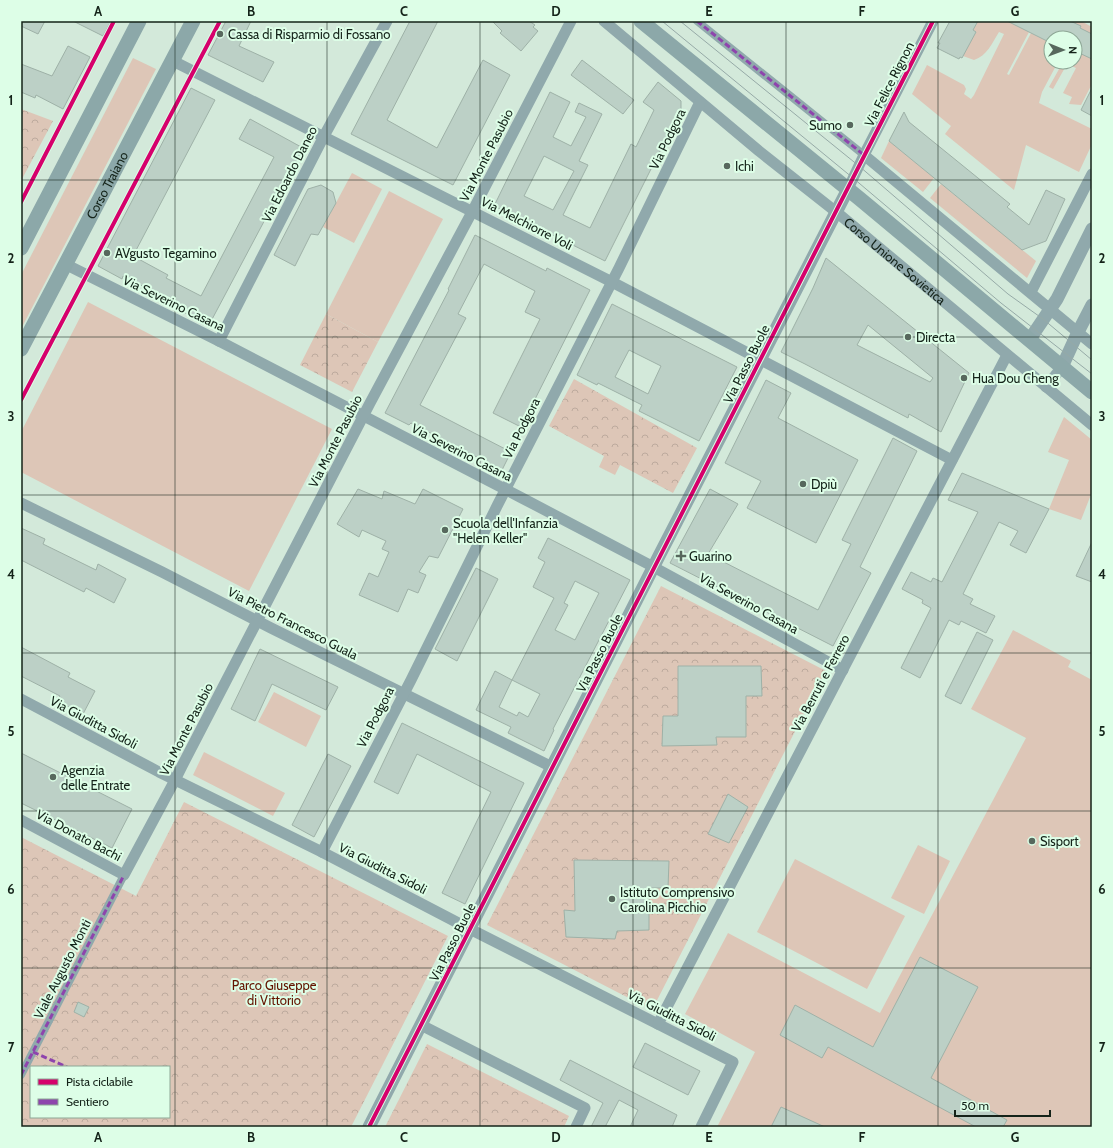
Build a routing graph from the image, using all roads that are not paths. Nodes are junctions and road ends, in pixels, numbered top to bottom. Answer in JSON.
{"nodes":[{"id":1,"x":139,"y":21,"type":"edge"},
{"id":2,"x":193,"y":21,"type":"edge"},
{"id":3,"x":387,"y":21,"type":"edge"},
{"id":4,"x":571,"y":21,"type":"edge"},
{"id":5,"x":604,"y":21,"type":"edge"},
{"id":6,"x":641,"y":21,"type":"edge"},
{"id":7,"x":697,"y":21,"type":"edge"},
{"id":8,"x":933,"y":21,"type":"edge"},
{"id":9,"x":173,"y":61,"type":"junction"},
{"id":10,"x":700,"y":102,"type":"junction"},
{"id":11,"x":324,"y":136,"type":"junction"},
{"id":12,"x":864,"y":155,"type":"junction"},
{"id":13,"x":1092,"y":174,"type":"edge"},
{"id":14,"x":848,"y":189,"type":"junction"},
{"id":15,"x":836,"y":211,"type":"junction"},
{"id":16,"x":472,"y":212,"type":"junction"},
{"id":17,"x":1092,"y":229,"type":"edge"},
{"id":18,"x":21,"y":248,"type":"edge"},
{"id":19,"x":65,"y":264,"type":"junction"},
{"id":20,"x":612,"y":282,"type":"junction"},
{"id":21,"x":1030,"y":292,"type":"junction"},
{"id":22,"x":1092,"y":305,"type":"edge"},
{"id":23,"x":1050,"y":309,"type":"junction"},
{"id":24,"x":1078,"y":332,"type":"junction"},
{"id":25,"x":1030,"y":339,"type":"junction"},
{"id":26,"x":219,"y":341,"type":"junction"},
{"id":27,"x":1092,"y":344,"type":"edge"},
{"id":28,"x":21,"y":349,"type":"edge"},
{"id":29,"x":1007,"y":355,"type":"junction"},
{"id":30,"x":760,"y":359,"type":"junction"},
{"id":31,"x":1062,"y":367,"type":"junction"},
{"id":32,"x":1046,"y":387,"type":"junction"},
{"id":33,"x":1092,"y":392,"type":"edge"},
{"id":34,"x":363,"y":417,"type":"junction"},
{"id":35,"x":1092,"y":425,"type":"edge"},
{"id":36,"x":952,"y":460,"type":"junction"},
{"id":37,"x":505,"y":490,"type":"junction"},
{"id":38,"x":21,"y":503,"type":"edge"},
{"id":39,"x":653,"y":567,"type":"junction"},
{"id":40,"x":257,"y":621,"type":"junction"},
{"id":41,"x":843,"y":670,"type":"junction"},
{"id":42,"x":403,"y":694,"type":"junction"},
{"id":43,"x":21,"y":699,"type":"edge"},
{"id":44,"x":552,"y":767,"type":"junction"},
{"id":45,"x":175,"y":780,"type":"junction"},
{"id":46,"x":21,"y":820,"type":"edge"},
{"id":47,"x":322,"y":852,"type":"junction"},
{"id":48,"x":124,"y":875,"type":"junction"},
{"id":49,"x":470,"y":929,"type":"junction"},
{"id":50,"x":658,"y":1024,"type":"junction"},
{"id":51,"x":421,"y":1025,"type":"junction"},
{"id":52,"x":21,"y":1075,"type":"edge"},
{"id":53,"x":369,"y":1127,"type":"edge"},
{"id":54,"x":576,"y":1127,"type":"edge"},
{"id":55,"x":700,"y":1127,"type":"edge"}],
"edges":[{"from":1,"to":18,"type":"main road"},
{"from":2,"to":9,"type":"main road","name":"Corso Traiano"},
{"from":3,"to":11,"type":"street","name":"Via Edoardo Daneo"},
{"from":4,"to":16,"type":"street","name":"Via Monte Pasubio"},
{"from":5,"to":10,"type":"street","name":"Corso Unione Sovietica"},
{"from":6,"to":14,"type":"main road","name":"Corso Unione Sovietica"},
{"from":7,"to":12,"type":"street"},
{"from":8,"to":12,"type":"street","name":"Via Felice Rignon"},
{"from":9,"to":11,"type":"street","name":"Via Melchiorre Voli"},
{"from":9,"to":19,"type":"main road","name":"Corso Traiano"},
{"from":10,"to":15,"type":"street","name":"Corso Unione Sovietica"},
{"from":10,"to":20,"type":"street","name":"Via Podgora"},
{"from":11,"to":16,"type":"street","name":"Via Melchiorre Voli"},
{"from":11,"to":26,"type":"street","name":"Via Edoardo Daneo"},
{"from":12,"to":14,"type":"street"},
{"from":12,"to":21,"type":"street"},
{"from":13,"to":21,"type":"street"},
{"from":14,"to":15,"type":"street","name":"Via Passo Buole"},
{"from":14,"to":25,"type":"main road","name":"Corso Unione Sovietica"},
{"from":15,"to":29,"type":"street","name":"Corso Unione Sovietica"},
{"from":15,"to":30,"type":"street","name":"Via Passo Buole"},
{"from":16,"to":20,"type":"street","name":"Via Melchiorre Voli"},
{"from":16,"to":34,"type":"street","name":"Via Monte Pasubio"},
{"from":17,"to":23,"type":"street"},
{"from":19,"to":26,"type":"street","name":"Via Severino Casana"},
{"from":19,"to":28,"type":"main road","name":"Corso Traiano"},
{"from":20,"to":30,"type":"street","name":"Via Melchiorre Voli"},
{"from":20,"to":37,"type":"street","name":"Via Podgora"},
{"from":21,"to":23,"type":"street"},
{"from":22,"to":24,"type":"street"},
{"from":23,"to":24,"type":"street"},
{"from":23,"to":25,"type":"street"},
{"from":24,"to":27,"type":"street"},
{"from":24,"to":31,"type":"street"},
{"from":25,"to":31,"type":"main road","name":"Corso Unione Sovietica"},
{"from":26,"to":34,"type":"street","name":"Via Severino Casana"},
{"from":29,"to":32,"type":"street","name":"Corso Unione Sovietica"},
{"from":29,"to":36,"type":"street","name":"Via Berruti e Ferrero"},
{"from":30,"to":36,"type":"street","name":"Via Passo Buole"},
{"from":30,"to":39,"type":"street","name":"Via Passo Buole"},
{"from":31,"to":32,"type":"street"},
{"from":31,"to":33,"type":"main road","name":"Corso Unione Sovietica"},
{"from":32,"to":35,"type":"street","name":"Corso Unione Sovietica"},
{"from":34,"to":37,"type":"street","name":"Via Severino Casana"},
{"from":34,"to":40,"type":"street","name":"Via Monte Pasubio"},
{"from":36,"to":41,"type":"street","name":"Via Berruti e Ferrero"},
{"from":37,"to":39,"type":"street","name":"Via Severino Casana"},
{"from":37,"to":42,"type":"street","name":"Via Podgora"},
{"from":38,"to":40,"type":"street","name":"Via Pietro Francesco Guala"},
{"from":39,"to":41,"type":"street","name":"Via Severino Casana"},
{"from":39,"to":44,"type":"street","name":"Via Passo Buole"},
{"from":40,"to":42,"type":"street","name":"Via Pietro Francesco Guala"},
{"from":40,"to":45,"type":"street","name":"Via Monte Pasubio"},
{"from":41,"to":50,"type":"street","name":"Via Berruti e Ferrero"},
{"from":42,"to":44,"type":"street","name":"Via Pietro Francesco Guala"},
{"from":42,"to":47,"type":"street","name":"Via Podgora"},
{"from":43,"to":45,"type":"street","name":"Via Giuditta Sidoli"},
{"from":44,"to":49,"type":"street","name":"Via Passo Buole"},
{"from":45,"to":47,"type":"street","name":"Via Giuditta Sidoli"},
{"from":45,"to":48,"type":"street","name":"Via Monte Pasubio"},
{"from":46,"to":48,"type":"street","name":"Via Donato Bachi"},
{"from":47,"to":49,"type":"street","name":"Via Giuditta Sidoli"},
{"from":48,"to":52,"type":"street","name":"Viale Augusto Monti"},
{"from":49,"to":50,"type":"street","name":"Via Giuditta Sidoli"},
{"from":49,"to":51,"type":"street","name":"Via Passo Buole"},
{"from":50,"to":55,"type":"street","name":"Via Giuditta Sidoli"},
{"from":51,"to":53,"type":"street","name":"Via Passo Buole"},
{"from":51,"to":54,"type":"street"}]}
